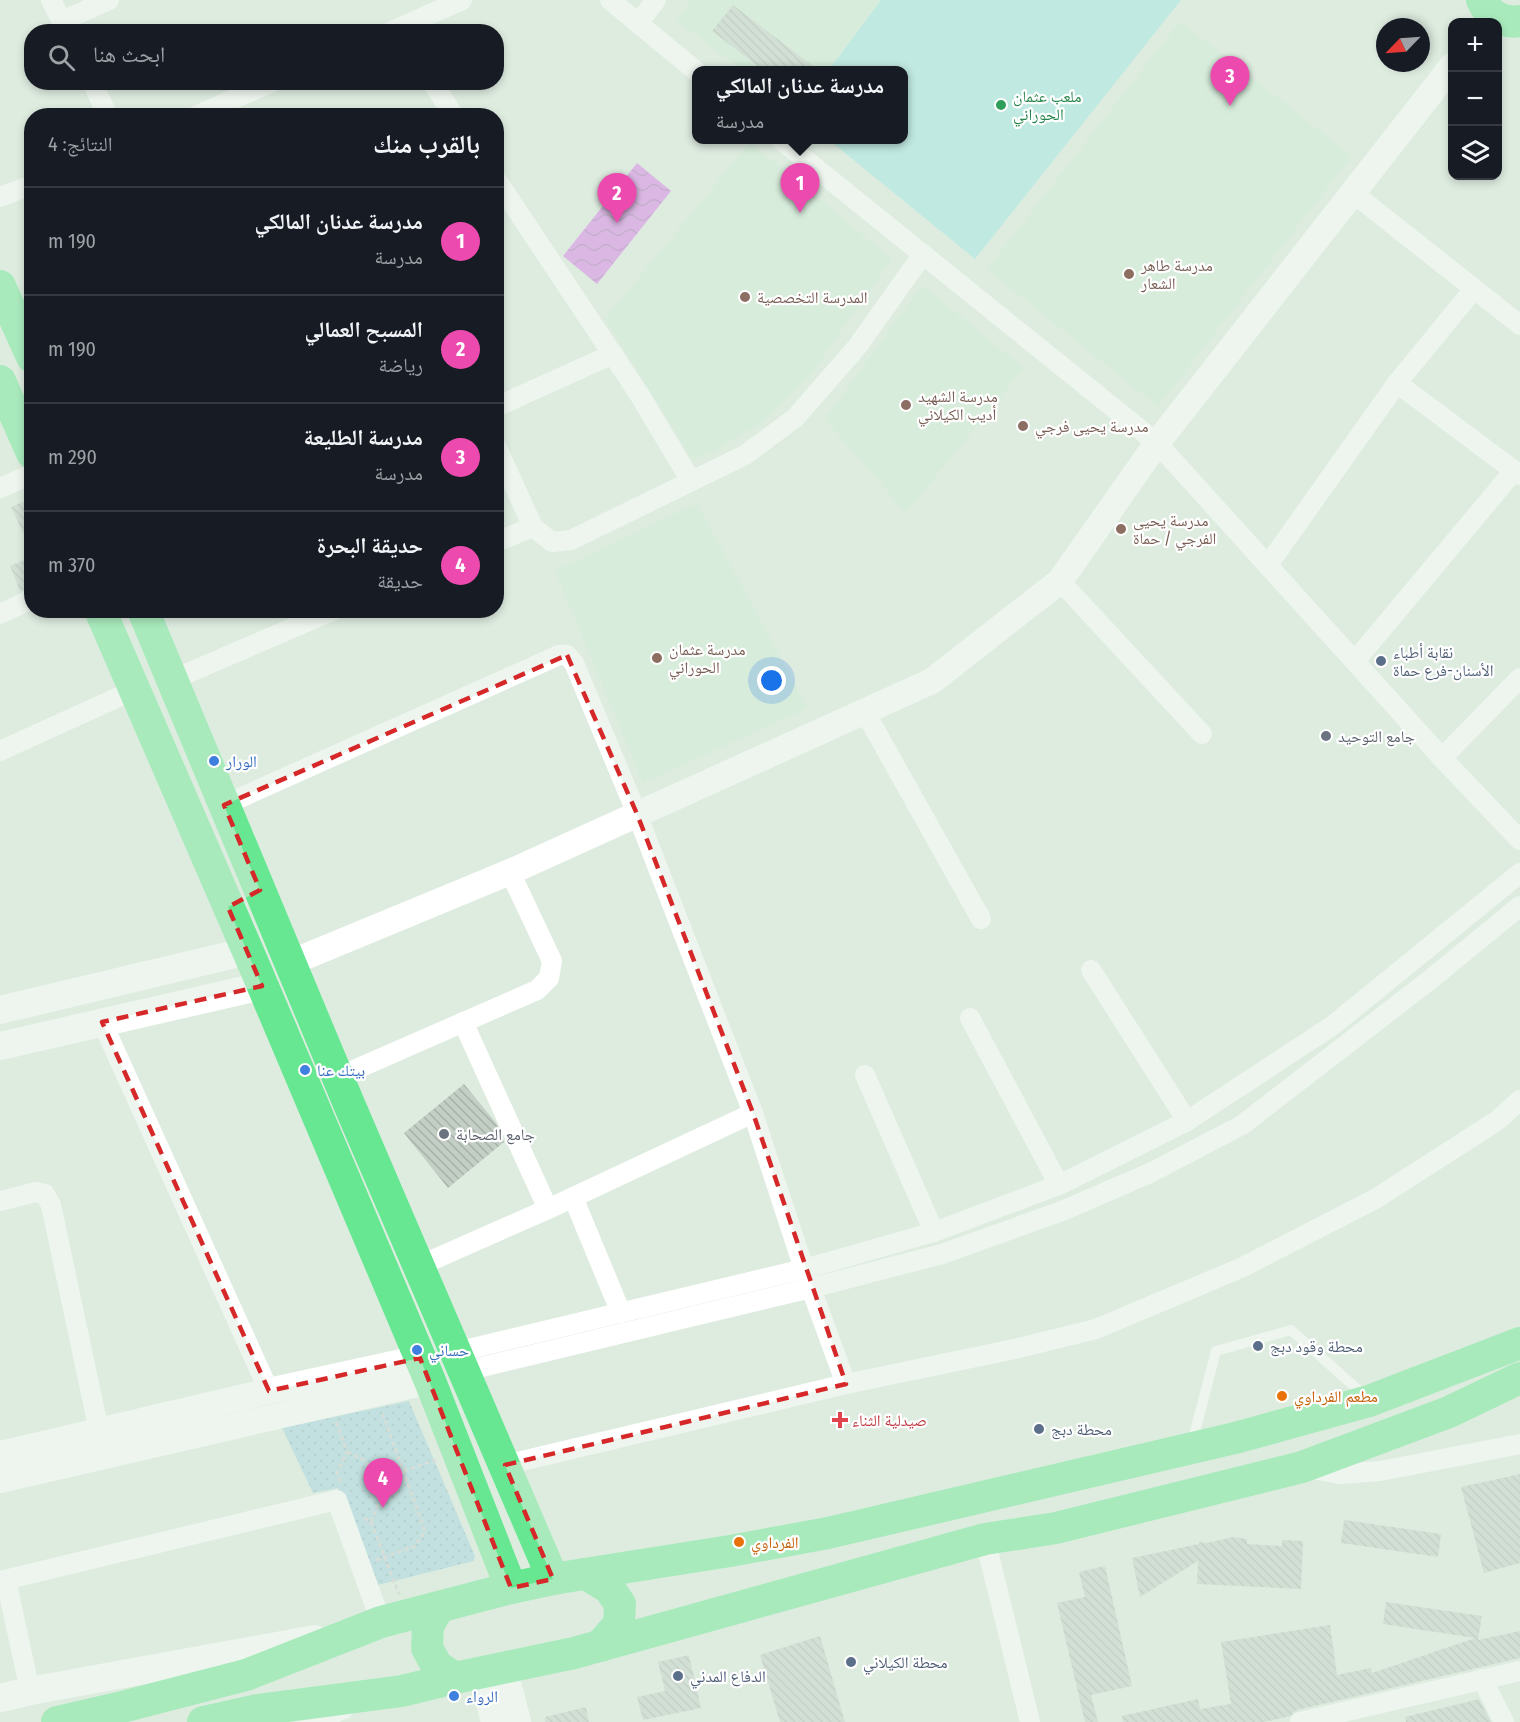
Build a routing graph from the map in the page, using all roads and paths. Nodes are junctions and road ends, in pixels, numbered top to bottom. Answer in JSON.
{"nodes":[{"id":1,"x":51,"y":0,"type":"edge"},
{"id":2,"x":109,"y":0,"type":"edge"},
{"id":3,"x":462,"y":0,"type":"edge"},
{"id":4,"x":610,"y":0,"type":"edge"},
{"id":5,"x":656,"y":0,"type":"edge"},
{"id":6,"x":638,"y":23,"type":"junction"},
{"id":7,"x":63,"y":24,"type":"edge"},
{"id":8,"x":67,"y":24,"type":"edge"},
{"id":9,"x":408,"y":24,"type":"edge"},
{"id":10,"x":692,"y":67,"type":"edge"},
{"id":11,"x":1448,"y":71,"type":"edge"},
{"id":12,"x":96,"y":90,"type":"edge"},
{"id":13,"x":254,"y":90,"type":"edge"},
{"id":14,"x":437,"y":90,"type":"edge"},
{"id":15,"x":104,"y":108,"type":"edge"},
{"id":16,"x":214,"y":108,"type":"edge"},
{"id":17,"x":449,"y":108,"type":"edge"},
{"id":18,"x":786,"y":144,"type":"edge"},
{"id":19,"x":24,"y":187,"type":"edge"},
{"id":20,"x":504,"y":191,"type":"edge"},
{"id":21,"x":1353,"y":193,"type":"junction"},
{"id":22,"x":0,"y":197,"type":"edge"},
{"id":23,"x":923,"y":254,"type":"junction"},
{"id":24,"x":0,"y":286,"type":"edge"},
{"id":25,"x":1474,"y":289,"type":"junction"},
{"id":26,"x":1520,"y":325,"type":"edge"},
{"id":27,"x":24,"y":333,"type":"edge"},
{"id":28,"x":613,"y":354,"type":"junction"},
{"id":29,"x":0,"y":381,"type":"edge"},
{"id":30,"x":1397,"y":383,"type":"junction"},
{"id":31,"x":504,"y":403,"type":"edge"},
{"id":32,"x":24,"y":435,"type":"edge"},
{"id":33,"x":1157,"y":443,"type":"junction"},
{"id":34,"x":504,"y":464,"type":"edge"},
{"id":35,"x":1517,"y":473,"type":"edge"},
{"id":36,"x":24,"y":478,"type":"edge"},
{"id":37,"x":691,"y":481,"type":"junction"},
{"id":38,"x":0,"y":488,"type":"edge"},
{"id":39,"x":533,"y":527,"type":"junction"},
{"id":40,"x":504,"y":539,"type":"edge"},
{"id":41,"x":1268,"y":565,"type":"junction"},
{"id":42,"x":1060,"y":581,"type":"junction"},
{"id":43,"x":24,"y":603,"type":"edge"},
{"id":44,"x":0,"y":614,"type":"edge"},
{"id":45,"x":103,"y":618,"type":"edge"},
{"id":46,"x":146,"y":618,"type":"edge"},
{"id":47,"x":315,"y":618,"type":"edge"},
{"id":48,"x":1355,"y":661,"type":"junction"},
{"id":49,"x":1520,"y":678,"type":"edge"},
{"id":50,"x":172,"y":680,"type":"junction"},
{"id":51,"x":134,"y":690,"type":"junction"},
{"id":52,"x":865,"y":711,"type":"junction"},
{"id":53,"x":1202,"y":734,"type":"dead end"},
{"id":54,"x":0,"y":751,"type":"edge"},
{"id":55,"x":1442,"y":758,"type":"junction"},
{"id":56,"x":224,"y":805,"type":"junction"},
{"id":57,"x":638,"y":814,"type":"junction"},
{"id":58,"x":1520,"y":840,"type":"edge"},
{"id":59,"x":510,"y":872,"type":"junction"},
{"id":60,"x":1520,"y":873,"type":"edge"},
{"id":61,"x":260,"y":891,"type":"junction"},
{"id":62,"x":1520,"y":906,"type":"edge"},
{"id":63,"x":228,"y":907,"type":"junction"},
{"id":64,"x":981,"y":919,"type":"dead end"},
{"id":65,"x":248,"y":951,"type":"junction"},
{"id":66,"x":290,"y":963,"type":"junction"},
{"id":67,"x":1091,"y":970,"type":"dead end"},
{"id":68,"x":262,"y":986,"type":"junction"},
{"id":69,"x":0,"y":1010,"type":"edge"},
{"id":70,"x":970,"y":1018,"type":"dead end"},
{"id":71,"x":102,"y":1022,"type":"junction"},
{"id":72,"x":463,"y":1022,"type":"junction"},
{"id":73,"x":0,"y":1046,"type":"edge"},
{"id":74,"x":865,"y":1075,"type":"dead end"},
{"id":75,"x":338,"y":1077,"type":"junction"},
{"id":76,"x":1520,"y":1100,"type":"edge"},
{"id":77,"x":753,"y":1113,"type":"junction"},
{"id":78,"x":1187,"y":1121,"type":"junction"},
{"id":79,"x":363,"y":1135,"type":"junction"},
{"id":80,"x":333,"y":1151,"type":"junction"},
{"id":81,"x":1059,"y":1185,"type":"junction"},
{"id":82,"x":573,"y":1197,"type":"junction"},
{"id":83,"x":0,"y":1201,"type":"edge"},
{"id":84,"x":548,"y":1209,"type":"junction"},
{"id":85,"x":934,"y":1232,"type":"junction"},
{"id":86,"x":419,"y":1266,"type":"junction"},
{"id":87,"x":804,"y":1269,"type":"junction"},
{"id":88,"x":812,"y":1288,"type":"junction"},
{"id":89,"x":621,"y":1313,"type":"junction"},
{"id":90,"x":1520,"y":1342,"type":"edge"},
{"id":91,"x":461,"y":1362,"type":"junction"},
{"id":92,"x":425,"y":1370,"type":"junction"},
{"id":93,"x":1520,"y":1378,"type":"edge"},
{"id":94,"x":846,"y":1384,"type":"junction"},
{"id":95,"x":269,"y":1391,"type":"junction"},
{"id":96,"x":375,"y":1393,"type":"junction"},
{"id":97,"x":1370,"y":1401,"type":"junction"},
{"id":98,"x":330,"y":1404,"type":"junction"},
{"id":99,"x":99,"y":1431,"type":"junction"},
{"id":100,"x":1520,"y":1444,"type":"edge"},
{"id":101,"x":1190,"y":1448,"type":"junction"},
{"id":102,"x":347,"y":1452,"type":"junction"},
{"id":103,"x":458,"y":1452,"type":"junction"},
{"id":104,"x":0,"y":1454,"type":"edge"},
{"id":105,"x":505,"y":1465,"type":"junction"},
{"id":106,"x":1302,"y":1467,"type":"junction"},
{"id":107,"x":403,"y":1470,"type":"junction"},
{"id":108,"x":0,"y":1480,"type":"edge"},
{"id":109,"x":375,"y":1480,"type":"junction"},
{"id":110,"x":345,"y":1492,"type":"dead end"},
{"id":111,"x":362,"y":1517,"type":"dead end"},
{"id":112,"x":371,"y":1522,"type":"junction"},
{"id":113,"x":985,"y":1539,"type":"junction"},
{"id":114,"x":385,"y":1557,"type":"junction"},
{"id":115,"x":360,"y":1565,"type":"junction"},
{"id":116,"x":586,"y":1574,"type":"junction"},
{"id":117,"x":552,"y":1579,"type":"junction"},
{"id":118,"x":3,"y":1580,"type":"edge"},
{"id":119,"x":511,"y":1588,"type":"junction"},
{"id":120,"x":439,"y":1607,"type":"junction"},
{"id":121,"x":381,"y":1623,"type":"junction"},
{"id":122,"x":600,"y":1646,"type":"junction"},
{"id":123,"x":1520,"y":1671,"type":"edge"},
{"id":124,"x":480,"y":1672,"type":"junction"},
{"id":125,"x":1482,"y":1679,"type":"junction"},
{"id":126,"x":30,"y":1691,"type":"junction"},
{"id":127,"x":371,"y":1695,"type":"junction"},
{"id":128,"x":0,"y":1698,"type":"edge"},
{"id":129,"x":57,"y":1722,"type":"edge"},
{"id":130,"x":203,"y":1722,"type":"edge"},
{"id":131,"x":297,"y":1722,"type":"edge"},
{"id":132,"x":495,"y":1722,"type":"edge"},
{"id":133,"x":517,"y":1722,"type":"edge"},
{"id":134,"x":1030,"y":1722,"type":"edge"},
{"id":135,"x":1300,"y":1722,"type":"edge"},
{"id":136,"x":1504,"y":1722,"type":"edge"}],
"edges":[{"from":1,"to":7,"type":"street"},
{"from":2,"to":8,"type":"street"},
{"from":3,"to":9,"type":"street"},
{"from":4,"to":6,"type":"street"},
{"from":5,"to":6,"type":"street"},
{"from":6,"to":10,"type":"street"},
{"from":11,"to":21,"type":"street"},
{"from":12,"to":15,"type":"street"},
{"from":13,"to":16,"type":"street"},
{"from":14,"to":17,"type":"street"},
{"from":18,"to":23,"type":"street"},
{"from":19,"to":22,"type":"street"},
{"from":20,"to":28,"type":"street"},
{"from":21,"to":25,"type":"street"},
{"from":21,"to":33,"type":"street"},
{"from":23,"to":33,"type":"street"},
{"from":23,"to":37,"type":"street"},
{"from":24,"to":27,"type":"main road"},
{"from":25,"to":26,"type":"street"},
{"from":25,"to":30,"type":"street"},
{"from":28,"to":31,"type":"street"},
{"from":28,"to":37,"type":"street"},
{"from":29,"to":32,"type":"main road"},
{"from":30,"to":35,"type":"street"},
{"from":30,"to":41,"type":"street"},
{"from":33,"to":41,"type":"street"},
{"from":33,"to":42,"type":"street"},
{"from":34,"to":39,"type":"street"},
{"from":35,"to":48,"type":"street"},
{"from":36,"to":38,"type":"street"},
{"from":37,"to":39,"type":"street"},
{"from":39,"to":40,"type":"street"},
{"from":41,"to":48,"type":"street"},
{"from":42,"to":52,"type":"street"},
{"from":42,"to":53,"type":"street"},
{"from":43,"to":44,"type":"street"},
{"from":45,"to":51,"type":"main road"},
{"from":46,"to":50,"type":"main road"},
{"from":47,"to":50,"type":"street"},
{"from":48,"to":55,"type":"street"},
{"from":49,"to":55,"type":"street"},
{"from":50,"to":56,"type":"main road"},
{"from":51,"to":54,"type":"street"},
{"from":51,"to":63,"type":"main road"},
{"from":52,"to":57,"type":"street"},
{"from":52,"to":64,"type":"street"},
{"from":55,"to":58,"type":"street"},
{"from":56,"to":57,"type":"street"},
{"from":56,"to":61,"type":"main road"},
{"from":57,"to":59,"type":"street"},
{"from":57,"to":77,"type":"street"},
{"from":59,"to":66,"type":"street"},
{"from":59,"to":72,"type":"street"},
{"from":60,"to":78,"type":"street"},
{"from":61,"to":63,"type":"main road"},
{"from":61,"to":66,"type":"main road"},
{"from":62,"to":88,"type":"street"},
{"from":63,"to":65,"type":"main road"},
{"from":65,"to":68,"type":"main road"},
{"from":65,"to":69,"type":"main road"},
{"from":66,"to":75,"type":"main road"},
{"from":67,"to":78,"type":"street"},
{"from":68,"to":71,"type":"main road"},
{"from":68,"to":80,"type":"main road"},
{"from":70,"to":81,"type":"street"},
{"from":71,"to":73,"type":"main road"},
{"from":71,"to":95,"type":"street"},
{"from":72,"to":75,"type":"street"},
{"from":72,"to":84,"type":"street"},
{"from":74,"to":85,"type":"street"},
{"from":75,"to":79,"type":"main road"},
{"from":76,"to":94,"type":"street"},
{"from":77,"to":82,"type":"street"},
{"from":77,"to":87,"type":"street"},
{"from":78,"to":81,"type":"street"},
{"from":79,"to":80,"type":"main road"},
{"from":79,"to":86,"type":"main road"},
{"from":80,"to":92,"type":"main road"},
{"from":81,"to":85,"type":"street"},
{"from":82,"to":84,"type":"street"},
{"from":82,"to":89,"type":"street"},
{"from":83,"to":99,"type":"street"},
{"from":84,"to":86,"type":"street"},
{"from":85,"to":87,"type":"street"},
{"from":86,"to":91,"type":"main road"},
{"from":87,"to":88,"type":"street"},
{"from":87,"to":89,"type":"street"},
{"from":88,"to":91,"type":"street"},
{"from":88,"to":94,"type":"street"},
{"from":89,"to":91,"type":"street"},
{"from":90,"to":97,"type":"main road"},
{"from":91,"to":105,"type":"main road"},
{"from":92,"to":95,"type":"street"},
{"from":92,"to":96,"type":"street"},
{"from":92,"to":103,"type":"main road"},
{"from":93,"to":106,"type":"main road"},
{"from":94,"to":105,"type":"street"},
{"from":95,"to":99,"type":"street"},
{"from":96,"to":98,"type":"street"},
{"from":96,"to":107,"type":"path"},
{"from":97,"to":101,"type":"main road"},
{"from":97,"to":101,"type":"lane"},
{"from":98,"to":102,"type":"path"},
{"from":98,"to":108,"type":"street"},
{"from":99,"to":104,"type":"street"},
{"from":100,"to":106,"type":"street"},
{"from":101,"to":116,"type":"main road"},
{"from":102,"to":109,"type":"path"},
{"from":102,"to":110,"type":"path"},
{"from":103,"to":107,"type":"path"},
{"from":103,"to":119,"type":"main road"},
{"from":105,"to":117,"type":"main road"},
{"from":106,"to":113,"type":"main road"},
{"from":107,"to":109,"type":"path"},
{"from":107,"to":114,"type":"path"},
{"from":109,"to":112,"type":"path"},
{"from":111,"to":112,"type":"path"},
{"from":112,"to":114,"type":"path"},
{"from":113,"to":122,"type":"main road"},
{"from":113,"to":134,"type":"street"},
{"from":114,"to":115,"type":"path"},
{"from":114,"to":121,"type":"path"},
{"from":115,"to":118,"type":"street"},
{"from":115,"to":121,"type":"street"},
{"from":116,"to":117,"type":"main road"},
{"from":116,"to":122,"type":"main road"},
{"from":117,"to":119,"type":"main road"},
{"from":118,"to":126,"type":"street"},
{"from":119,"to":120,"type":"main road"},
{"from":120,"to":121,"type":"main road"},
{"from":120,"to":124,"type":"main road"},
{"from":121,"to":126,"type":"main road"},
{"from":121,"to":129,"type":"main road"},
{"from":122,"to":124,"type":"main road"},
{"from":123,"to":125,"type":"street"},
{"from":124,"to":127,"type":"main road"},
{"from":124,"to":132,"type":"main road"},
{"from":124,"to":133,"type":"main road"},
{"from":125,"to":135,"type":"street"},
{"from":125,"to":136,"type":"street"},
{"from":126,"to":128,"type":"main road"},
{"from":127,"to":130,"type":"main road"},
{"from":127,"to":131,"type":"main road"}]}
